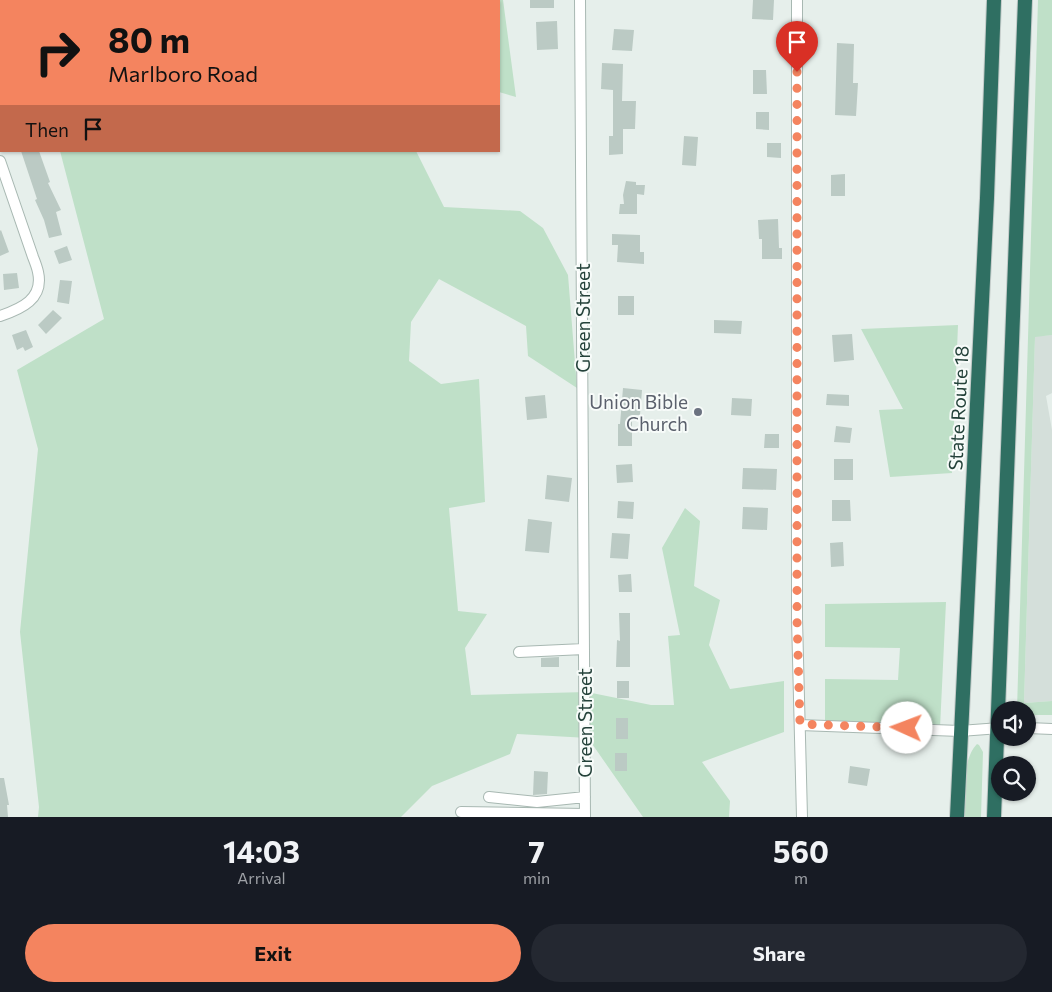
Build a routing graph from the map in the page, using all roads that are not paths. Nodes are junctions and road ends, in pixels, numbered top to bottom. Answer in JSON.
{"nodes":[{"id":1,"x":580,"y":0,"type":"edge"},
{"id":2,"x":797,"y":0,"type":"edge"},
{"id":3,"x":994,"y":0,"type":"edge"},
{"id":4,"x":1025,"y":0,"type":"edge"},
{"id":5,"x":0,"y":161,"type":"edge"},
{"id":6,"x":0,"y":316,"type":"edge"},
{"id":7,"x":584,"y":649,"type":"junction"},
{"id":8,"x":519,"y":652,"type":"dead end"},
{"id":9,"x":1000,"y":701,"type":"edge"},
{"id":10,"x":800,"y":724,"type":"junction"},
{"id":11,"x":991,"y":728,"type":"edge"},
{"id":12,"x":1036,"y":728,"type":"edge"},
{"id":13,"x":1052,"y":729,"type":"edge"},
{"id":14,"x":960,"y":730,"type":"junction"},
{"id":15,"x":998,"y":746,"type":"edge"},
{"id":16,"x":489,"y":797,"type":"dead end"},
{"id":17,"x":585,"y":798,"type":"junction"},
{"id":18,"x":461,"y":812,"type":"dead end"},
{"id":19,"x":585,"y":816,"type":"edge"},
{"id":20,"x":802,"y":817,"type":"edge"},
{"id":21,"x":957,"y":817,"type":"edge"},
{"id":22,"x":994,"y":817,"type":"edge"}],
"edges":[{"from":1,"to":7,"type":"street","name":"Green Street"},
{"from":2,"to":10,"type":"street"},
{"from":3,"to":14,"type":"highway","name":"State Route 18"},
{"from":4,"to":9,"type":"highway"},
{"from":5,"to":6,"type":"street"},
{"from":7,"to":8,"type":"street"},
{"from":7,"to":17,"type":"street","name":"Green Street"},
{"from":10,"to":14,"type":"street"},
{"from":10,"to":20,"type":"street"},
{"from":11,"to":14,"type":"street"},
{"from":12,"to":13,"type":"street"},
{"from":14,"to":21,"type":"highway","name":"State Route 18"},
{"from":15,"to":22,"type":"highway"},
{"from":16,"to":17,"type":"street"},
{"from":17,"to":19,"type":"street","name":"Green Street"},
{"from":18,"to":19,"type":"street"}]}
